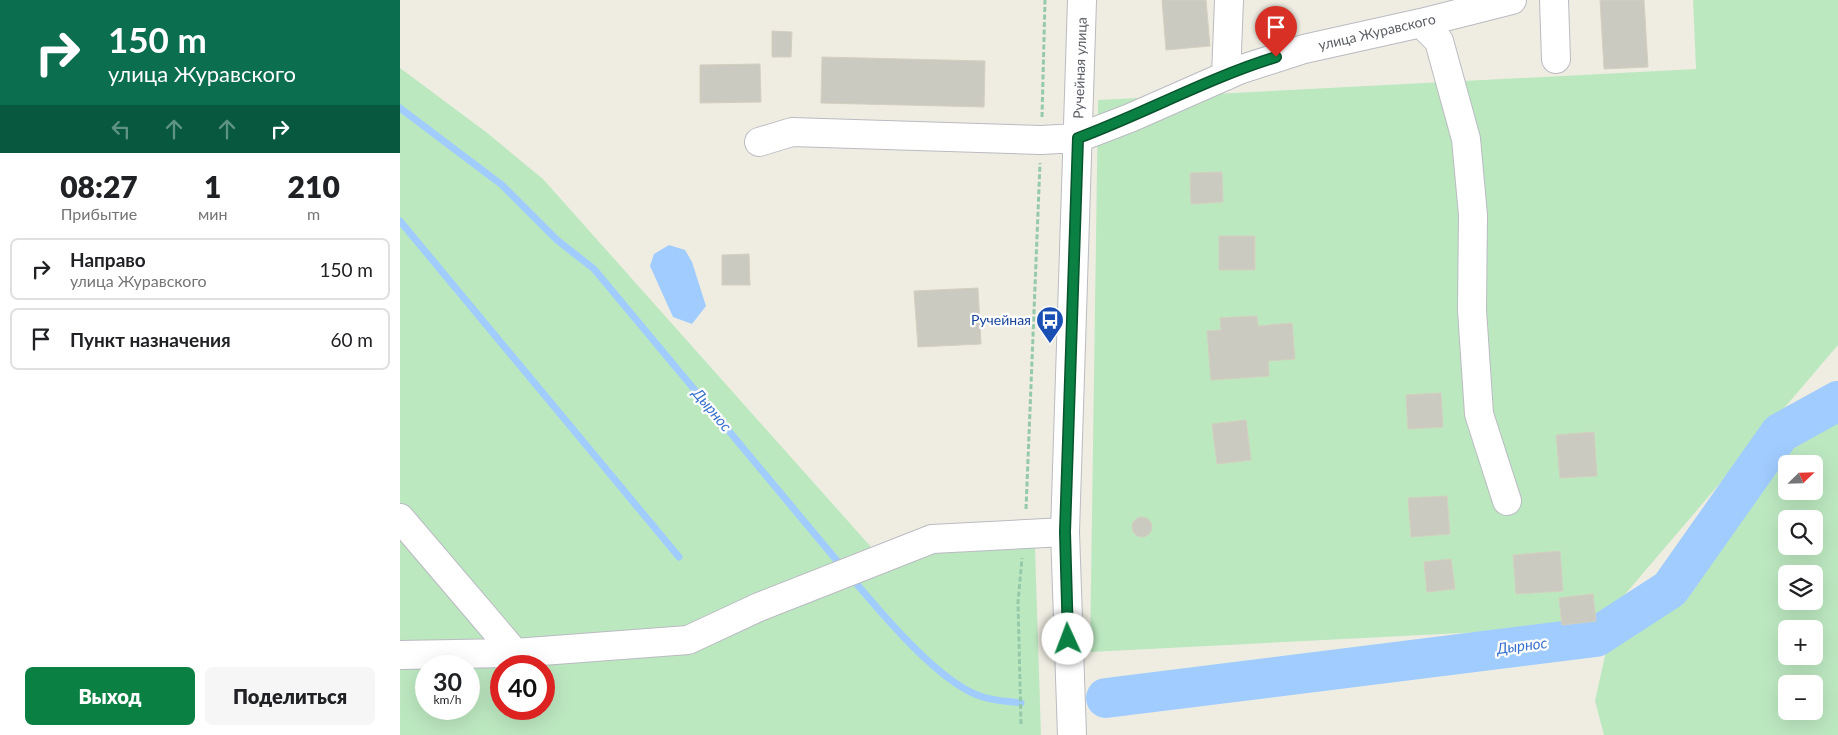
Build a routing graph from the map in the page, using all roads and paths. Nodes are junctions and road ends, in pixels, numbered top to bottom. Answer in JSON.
{"nodes":[{"id":1,"x":1045,"y":0,"type":"edge"},
{"id":2,"x":1082,"y":0,"type":"edge"},
{"id":3,"x":1229,"y":0,"type":"edge"},
{"id":4,"x":1512,"y":0,"type":"edge"},
{"id":5,"x":1554,"y":0,"type":"edge"},
{"id":6,"x":1429,"y":14,"type":"edge"},
{"id":7,"x":1556,"y":59,"type":"dead end"},
{"id":8,"x":1226,"y":76,"type":"junction"},
{"id":9,"x":1078,"y":138,"type":"junction"},
{"id":10,"x":1041,"y":140,"type":"junction"},
{"id":11,"x":759,"y":142,"type":"dead end"},
{"id":12,"x":1507,"y":501,"type":"dead end"},
{"id":13,"x":400,"y":518,"type":"edge"},
{"id":14,"x":1065,"y":532,"type":"junction"},
{"id":15,"x":1024,"y":533,"type":"junction"},
{"id":16,"x":515,"y":653,"type":"junction"},
{"id":17,"x":400,"y":655,"type":"edge"},
{"id":18,"x":1021,"y":724,"type":"dead end"},
{"id":19,"x":1072,"y":735,"type":"edge"}],
"edges":[{"from":1,"to":10,"type":"path"},
{"from":2,"to":9,"type":"street","name":"Ручейная улица"},
{"from":3,"to":8,"type":"street"},
{"from":4,"to":6,"type":"street","name":"улица Журавского"},
{"from":5,"to":7,"type":"street"},
{"from":6,"to":8,"type":"street","name":"улица Журавского"},
{"from":6,"to":12,"type":"street"},
{"from":8,"to":9,"type":"street","name":"улица Журавского"},
{"from":9,"to":10,"type":"street","name":"улица Журавского"},
{"from":9,"to":14,"type":"street","name":"Ручейная улица"},
{"from":10,"to":11,"type":"street","name":"улица Журавского"},
{"from":10,"to":15,"type":"path"},
{"from":13,"to":16,"type":"street"},
{"from":14,"to":15,"type":"street"},
{"from":14,"to":19,"type":"street","name":"Ручейная улица"},
{"from":15,"to":16,"type":"street"},
{"from":15,"to":18,"type":"path"},
{"from":16,"to":17,"type":"street"}]}
